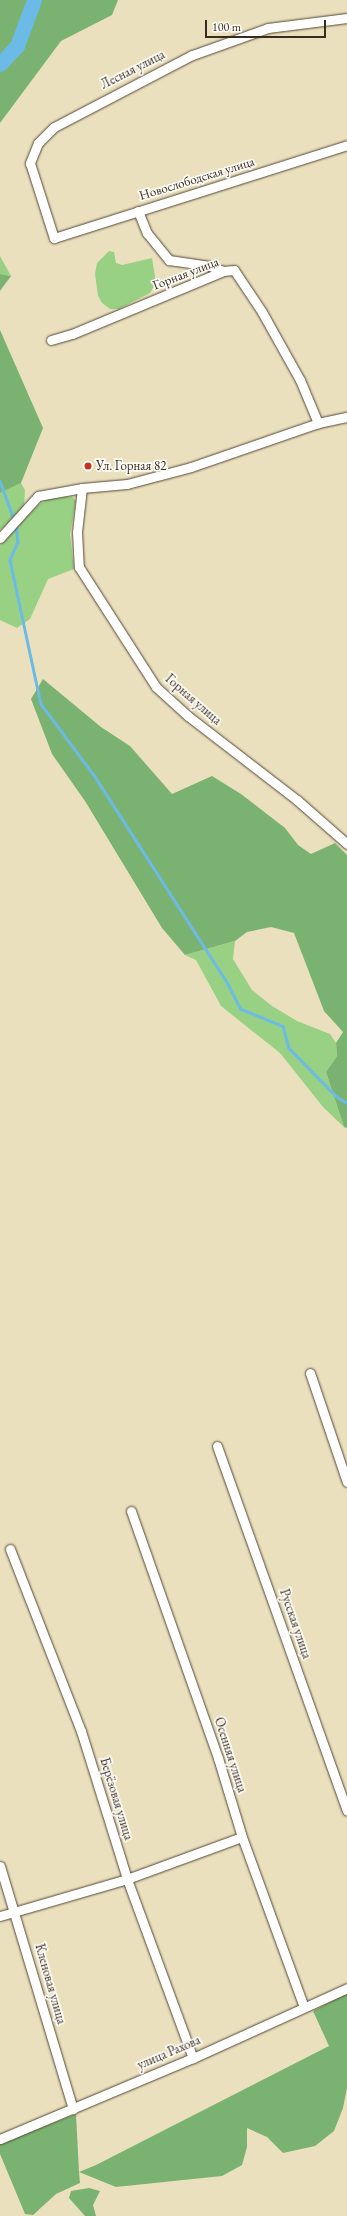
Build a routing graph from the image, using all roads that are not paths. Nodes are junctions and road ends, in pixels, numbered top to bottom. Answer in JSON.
{"nodes":[{"id":1,"x":347,"y":18,"type":"edge"},
{"id":2,"x":347,"y":145,"type":"edge"},
{"id":3,"x":138,"y":211,"type":"junction"},
{"id":4,"x":54,"y":238,"type":"joint"},
{"id":5,"x":223,"y":271,"type":"junction"},
{"id":6,"x":52,"y":340,"type":"dead end"},
{"id":7,"x":347,"y":417,"type":"edge"},
{"id":8,"x":318,"y":423,"type":"junction"},
{"id":9,"x":82,"y":488,"type":"junction"},
{"id":10,"x":0,"y":538,"type":"edge"},
{"id":11,"x":347,"y":844,"type":"edge"},
{"id":12,"x":310,"y":1373,"type":"dead end"},
{"id":13,"x":218,"y":1446,"type":"dead end"},
{"id":14,"x":347,"y":1482,"type":"edge"},
{"id":15,"x":131,"y":1511,"type":"dead end"},
{"id":16,"x":10,"y":1549,"type":"dead end"},
{"id":17,"x":347,"y":1810,"type":"edge"},
{"id":18,"x":242,"y":1837,"type":"junction"},
{"id":19,"x":0,"y":1866,"type":"edge"},
{"id":20,"x":127,"y":1879,"type":"junction"},
{"id":21,"x":15,"y":1911,"type":"junction"},
{"id":22,"x":0,"y":1916,"type":"edge"},
{"id":23,"x":347,"y":1988,"type":"edge"},
{"id":24,"x":304,"y":2007,"type":"junction"},
{"id":25,"x":193,"y":2058,"type":"junction"},
{"id":26,"x":73,"y":2109,"type":"junction"},
{"id":27,"x":0,"y":2139,"type":"edge"}],
"edges":[{"from":1,"to":4,"type":"street","name":"Лесная улица"},
{"from":2,"to":3,"type":"street","name":"Новослободская улица"},
{"from":3,"to":4,"type":"street","name":"Новослободская улица"},
{"from":3,"to":5,"type":"street"},
{"from":5,"to":6,"type":"street","name":"Горная улица"},
{"from":5,"to":8,"type":"street","name":"Горная улица"},
{"from":7,"to":8,"type":"street"},
{"from":8,"to":9,"type":"street"},
{"from":9,"to":10,"type":"street"},
{"from":9,"to":11,"type":"street","name":"Горная улица"},
{"from":12,"to":14,"type":"street"},
{"from":13,"to":17,"type":"street","name":"Русская улица"},
{"from":15,"to":18,"type":"street","name":"Осенняя улица"},
{"from":16,"to":20,"type":"street","name":"Берёзовая улица"},
{"from":18,"to":20,"type":"street"},
{"from":18,"to":24,"type":"street","name":"Осенняя улица"},
{"from":19,"to":21,"type":"street","name":"Кленовая улица"},
{"from":20,"to":21,"type":"street"},
{"from":20,"to":25,"type":"street","name":"Берёзовая улица"},
{"from":21,"to":22,"type":"street"},
{"from":21,"to":26,"type":"street","name":"Кленовая улица"},
{"from":23,"to":24,"type":"street","name":"улица Рахова"},
{"from":24,"to":25,"type":"street","name":"улица Рахова"},
{"from":25,"to":26,"type":"street","name":"улица Рахова"},
{"from":26,"to":27,"type":"street","name":"улица Рахова"}]}
